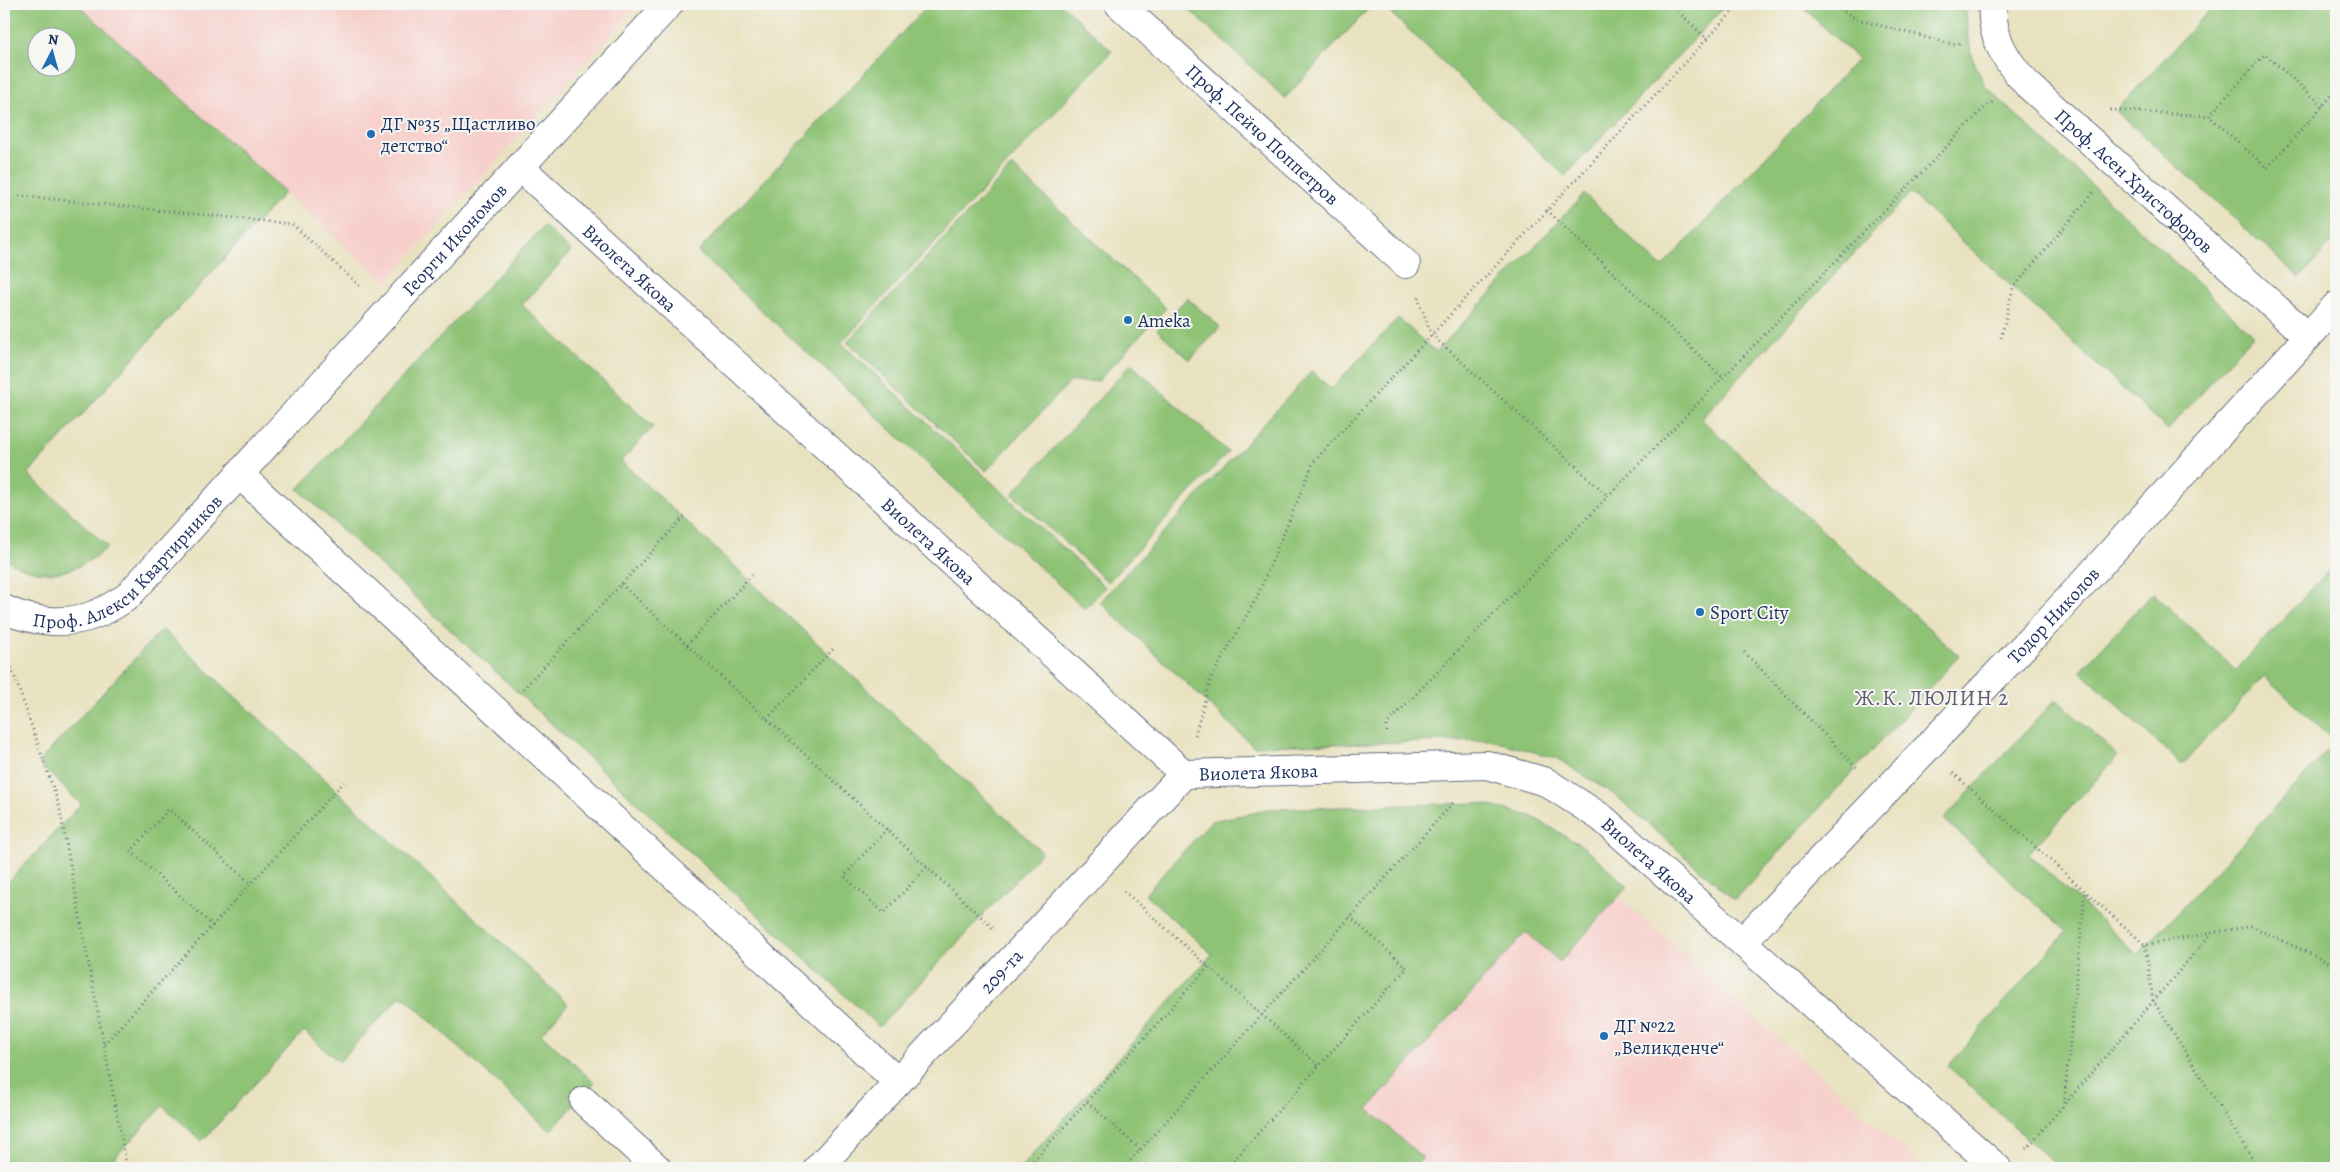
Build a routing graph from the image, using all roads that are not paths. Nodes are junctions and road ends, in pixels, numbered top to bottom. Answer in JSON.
{"nodes":[{"id":1,"x":669,"y":4,"type":"edge"},
{"id":2,"x":1119,"y":4,"type":"edge"},
{"id":3,"x":1993,"y":4,"type":"edge"},
{"id":4,"x":520,"y":167,"type":"junction"},
{"id":5,"x":1406,"y":264,"type":"road end"},
{"id":6,"x":2336,"y":306,"type":"edge"},
{"id":7,"x":2308,"y":337,"type":"junction"},
{"id":8,"x":239,"y":474,"type":"junction"},
{"id":9,"x":4,"y":609,"type":"edge"},
{"id":10,"x":1184,"y":774,"type":"junction"},
{"id":11,"x":1743,"y":941,"type":"junction"},
{"id":12,"x":898,"y":1082,"type":"junction"},
{"id":13,"x":584,"y":1102,"type":"dead end"},
{"id":14,"x":657,"y":1168,"type":"edge"},
{"id":15,"x":818,"y":1168,"type":"edge"},
{"id":16,"x":1997,"y":1168,"type":"edge"}],
"edges":[{"from":1,"to":4,"type":"street","name":"Георги Икономов"},
{"from":2,"to":5,"type":"street","name":"Проф. Пейчо Поппетров"},
{"from":3,"to":7,"type":"street","name":"Проф. Асен Христофоров"},
{"from":4,"to":8,"type":"street","name":"Георги Икономов"},
{"from":4,"to":10,"type":"street","name":"Виолета Якова"},
{"from":6,"to":7,"type":"street","name":"Тодор Николов"},
{"from":7,"to":11,"type":"street","name":"Тодор Николов"},
{"from":8,"to":9,"type":"street","name":"Проф. Алекси Квартирников"},
{"from":8,"to":12,"type":"street"},
{"from":10,"to":11,"type":"street","name":"Виолета Якова"},
{"from":10,"to":12,"type":"street","name":"209-та"},
{"from":11,"to":16,"type":"street","name":"Виолета Якова"},
{"from":12,"to":15,"type":"street","name":"209-та"},
{"from":13,"to":14,"type":"street"}]}
